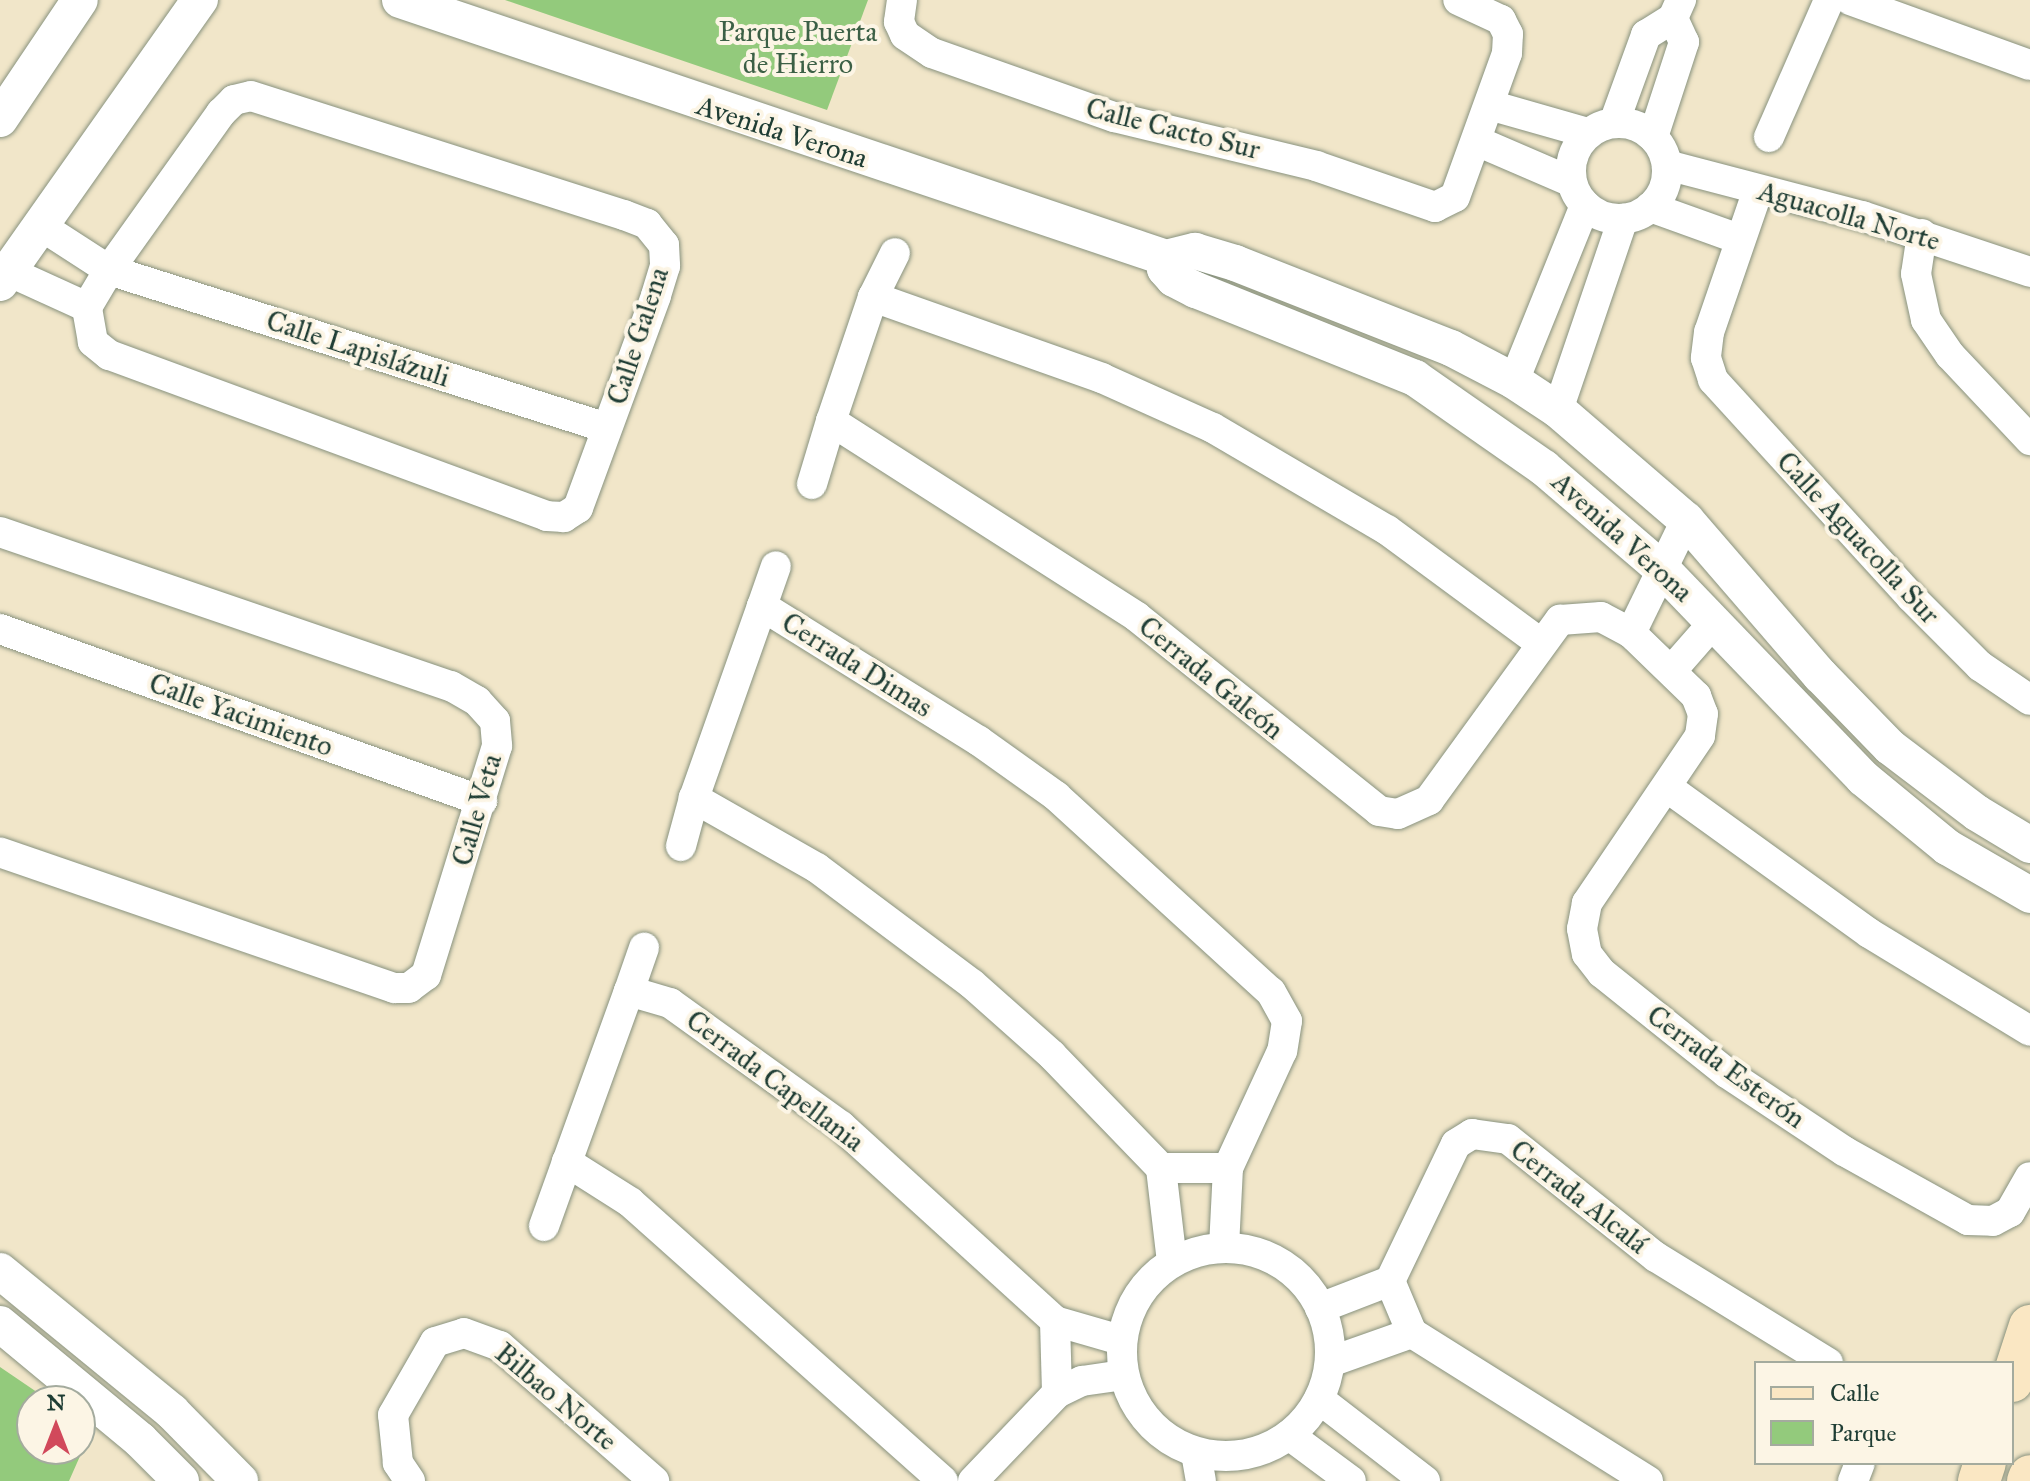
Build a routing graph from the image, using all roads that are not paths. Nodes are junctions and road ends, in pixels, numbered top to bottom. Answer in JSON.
{"nodes":[{"id":1,"x":80,"y":0,"type":"edge"},
{"id":2,"x":200,"y":0,"type":"edge"},
{"id":3,"x":400,"y":0,"type":"edge"},
{"id":4,"x":902,"y":0,"type":"edge"},
{"id":5,"x":1458,"y":0,"type":"edge"},
{"id":6,"x":1829,"y":0,"type":"edge"},
{"id":7,"x":1850,"y":0,"type":"edge"},
{"id":8,"x":1677,"y":9,"type":"edge"},
{"id":9,"x":2030,"y":65,"type":"edge"},
{"id":10,"x":1493,"y":106,"type":"junction"},
{"id":11,"x":0,"y":119,"type":"edge"},
{"id":12,"x":1601,"y":128,"type":"junction"},
{"id":13,"x":1653,"y":137,"type":"junction"},
{"id":14,"x":1769,"y":137,"type":"dead end"},
{"id":15,"x":1479,"y":142,"type":"junction"},
{"id":16,"x":1667,"y":165,"type":"junction"},
{"id":17,"x":1758,"y":190,"type":"junction"},
{"id":18,"x":1578,"y":193,"type":"junction"},
{"id":19,"x":1637,"y":213,"type":"junction"},
{"id":20,"x":41,"y":226,"type":"junction"},
{"id":21,"x":1922,"y":234,"type":"junction"},
{"id":22,"x":1739,"y":239,"type":"junction"},
{"id":23,"x":895,"y":253,"type":"dead end"},
{"id":24,"x":1166,"y":258,"type":"junction"},
{"id":25,"x":109,"y":270,"type":"junction"},
{"id":26,"x":2030,"y":272,"type":"edge"},
{"id":27,"x":4,"y":277,"type":"edge"},
{"id":28,"x":873,"y":297,"type":"junction"},
{"id":29,"x":87,"y":307,"type":"junction"},
{"id":30,"x":1514,"y":381,"type":"junction"},
{"id":31,"x":1558,"y":410,"type":"junction"},
{"id":32,"x":831,"y":421,"type":"junction"},
{"id":33,"x":607,"y":428,"type":"junction"},
{"id":34,"x":2030,"y":440,"type":"edge"},
{"id":35,"x":812,"y":484,"type":"dead end"},
{"id":36,"x":1686,"y":520,"type":"junction"},
{"id":37,"x":0,"y":532,"type":"edge"},
{"id":38,"x":776,"y":566,"type":"dead end"},
{"id":39,"x":1662,"y":569,"type":"junction"},
{"id":40,"x":762,"y":606,"type":"junction"},
{"id":41,"x":1714,"y":622,"type":"junction"},
{"id":42,"x":0,"y":629,"type":"edge"},
{"id":43,"x":1631,"y":633,"type":"junction"},
{"id":44,"x":1539,"y":642,"type":"junction"},
{"id":45,"x":1672,"y":670,"type":"junction"},
{"id":46,"x":2030,"y":700,"type":"edge"},
{"id":47,"x":1668,"y":788,"type":"junction"},
{"id":48,"x":694,"y":798,"type":"junction"},
{"id":49,"x":482,"y":801,"type":"junction"},
{"id":50,"x":2030,"y":845,"type":"edge"},
{"id":51,"x":681,"y":846,"type":"dead end"},
{"id":52,"x":0,"y":852,"type":"edge"},
{"id":53,"x":2030,"y":895,"type":"edge"},
{"id":54,"x":644,"y":948,"type":"dead end"},
{"id":55,"x":629,"y":991,"type":"junction"},
{"id":56,"x":2030,"y":1031,"type":"edge"},
{"id":57,"x":567,"y":1162,"type":"junction"},
{"id":58,"x":1161,"y":1168,"type":"junction"},
{"id":59,"x":1228,"y":1168,"type":"junction"},
{"id":60,"x":2030,"y":1177,"type":"edge"},
{"id":61,"x":544,"y":1226,"type":"dead end"},
{"id":62,"x":1224,"y":1248,"type":"junction"},
{"id":63,"x":1172,"y":1262,"type":"junction"},
{"id":64,"x":0,"y":1271,"type":"edge"},
{"id":65,"x":1390,"y":1281,"type":"junction"},
{"id":66,"x":1320,"y":1308,"type":"junction"},
{"id":67,"x":1055,"y":1321,"type":"junction"},
{"id":68,"x":0,"y":1324,"type":"edge"},
{"id":69,"x":2030,"y":1326,"type":"edge"},
{"id":70,"x":1412,"y":1333,"type":"junction"},
{"id":71,"x":1121,"y":1340,"type":"junction"},
{"id":72,"x":1825,"y":1361,"type":"edge"},
{"id":73,"x":1330,"y":1362,"type":"junction"},
{"id":74,"x":1123,"y":1375,"type":"junction"},
{"id":75,"x":2014,"y":1375,"type":"edge"},
{"id":76,"x":1057,"y":1393,"type":"junction"},
{"id":77,"x":1319,"y":1399,"type":"junction"},
{"id":78,"x":1289,"y":1435,"type":"junction"},
{"id":79,"x":1198,"y":1467,"type":"edge"},
{"id":80,"x":1255,"y":1467,"type":"edge"},
{"id":81,"x":181,"y":1481,"type":"edge"},
{"id":82,"x":240,"y":1481,"type":"edge"},
{"id":83,"x":410,"y":1481,"type":"edge"},
{"id":84,"x":654,"y":1481,"type":"edge"},
{"id":85,"x":943,"y":1481,"type":"edge"},
{"id":86,"x":973,"y":1481,"type":"edge"},
{"id":87,"x":1351,"y":1481,"type":"edge"},
{"id":88,"x":1425,"y":1481,"type":"edge"},
{"id":89,"x":1648,"y":1481,"type":"edge"}],
"edges":[{"from":1,"to":11,"type":"street"},
{"from":2,"to":20,"type":"street"},
{"from":3,"to":24,"type":"street","name":"Avenida Verona"},
{"from":4,"to":15,"type":"street","name":"Calle Cacto Sur"},
{"from":5,"to":10,"type":"street"},
{"from":6,"to":14,"type":"street"},
{"from":7,"to":9,"type":"street"},
{"from":8,"to":12,"type":"street"},
{"from":8,"to":13,"type":"street"},
{"from":10,"to":12,"type":"street"},
{"from":10,"to":15,"type":"street"},
{"from":12,"to":13,"type":"street"},
{"from":12,"to":18,"type":"street"},
{"from":13,"to":16,"type":"street"},
{"from":15,"to":18,"type":"street"},
{"from":16,"to":17,"type":"street","name":"Aguacolla Norte"},
{"from":16,"to":19,"type":"street"},
{"from":17,"to":21,"type":"street","name":"Aguacolla Norte"},
{"from":17,"to":22,"type":"street"},
{"from":18,"to":19,"type":"street"},
{"from":18,"to":30,"type":"street"},
{"from":19,"to":22,"type":"street"},
{"from":19,"to":31,"type":"street"},
{"from":20,"to":25,"type":"street","name":"Calle Lapislázuli"},
{"from":20,"to":27,"type":"street"},
{"from":21,"to":26,"type":"street","name":"Aguacolla Norte"},
{"from":21,"to":34,"type":"street"},
{"from":22,"to":46,"type":"street","name":"Calle Aguacolla Sur"},
{"from":23,"to":28,"type":"street"},
{"from":24,"to":30,"type":"street","name":"Avenida Verona"},
{"from":24,"to":39,"type":"street","name":"Avenida Verona"},
{"from":25,"to":29,"type":"street","name":"Calle Galena"},
{"from":25,"to":33,"type":"street","name":"Calle Lapislázuli"},
{"from":25,"to":33,"type":"street","name":"Calle Galena"},
{"from":27,"to":29,"type":"street"},
{"from":28,"to":32,"type":"street"},
{"from":28,"to":44,"type":"street"},
{"from":29,"to":33,"type":"street","name":"Calle Galena"},
{"from":30,"to":31,"type":"street","name":"Avenida Verona"},
{"from":31,"to":36,"type":"street","name":"Avenida Verona"},
{"from":32,"to":35,"type":"street"},
{"from":32,"to":44,"type":"street","name":"Cerrada Galeón"},
{"from":36,"to":39,"type":"street"},
{"from":36,"to":50,"type":"street","name":"Avenida Verona"},
{"from":37,"to":49,"type":"street","name":"Calle Veta"},
{"from":38,"to":40,"type":"street"},
{"from":39,"to":41,"type":"street","name":"Avenida Verona"},
{"from":39,"to":43,"type":"street"},
{"from":40,"to":48,"type":"street","name":"Cerrada Dimas"},
{"from":40,"to":59,"type":"street","name":"Cerrada Dimas"},
{"from":41,"to":45,"type":"street"},
{"from":41,"to":53,"type":"street","name":"Avenida Verona"},
{"from":42,"to":49,"type":"street","name":"Calle Yacimiento"},
{"from":43,"to":44,"type":"street","name":"Cerrada Galeón"},
{"from":43,"to":45,"type":"street","name":"Cerrada Esterón"},
{"from":45,"to":47,"type":"street","name":"Cerrada Esterón"},
{"from":47,"to":56,"type":"street"},
{"from":47,"to":60,"type":"street","name":"Cerrada Esterón"},
{"from":48,"to":51,"type":"street","name":"Cerrada Dimas"},
{"from":48,"to":58,"type":"street"},
{"from":49,"to":52,"type":"street","name":"Calle Veta"},
{"from":54,"to":55,"type":"street"},
{"from":55,"to":57,"type":"street"},
{"from":55,"to":67,"type":"street","name":"Cerrada Capellania"},
{"from":57,"to":61,"type":"street"},
{"from":57,"to":85,"type":"street"},
{"from":58,"to":59,"type":"street"},
{"from":58,"to":63,"type":"street"},
{"from":59,"to":62,"type":"street","name":"Cerrada Dimas"},
{"from":62,"to":63,"type":"street"},
{"from":62,"to":66,"type":"street"},
{"from":63,"to":71,"type":"street"},
{"from":64,"to":82,"type":"street"},
{"from":65,"to":66,"type":"street"},
{"from":65,"to":70,"type":"street"},
{"from":65,"to":72,"type":"street","name":"Cerrada Alcalá"},
{"from":66,"to":73,"type":"street"},
{"from":67,"to":71,"type":"street","name":"Cerrada Capellania"},
{"from":67,"to":76,"type":"street"},
{"from":68,"to":81,"type":"street"},
{"from":69,"to":75,"type":"main road"},
{"from":70,"to":73,"type":"street"},
{"from":70,"to":89,"type":"street"},
{"from":71,"to":74,"type":"street"},
{"from":73,"to":77,"type":"street"},
{"from":74,"to":76,"type":"street"},
{"from":74,"to":79,"type":"street"},
{"from":76,"to":86,"type":"street"},
{"from":77,"to":78,"type":"street"},
{"from":77,"to":88,"type":"street"},
{"from":78,"to":80,"type":"street"},
{"from":78,"to":87,"type":"street"},
{"from":79,"to":80,"type":"street"},
{"from":83,"to":84,"type":"street","name":"Bilbao Norte"}]}
